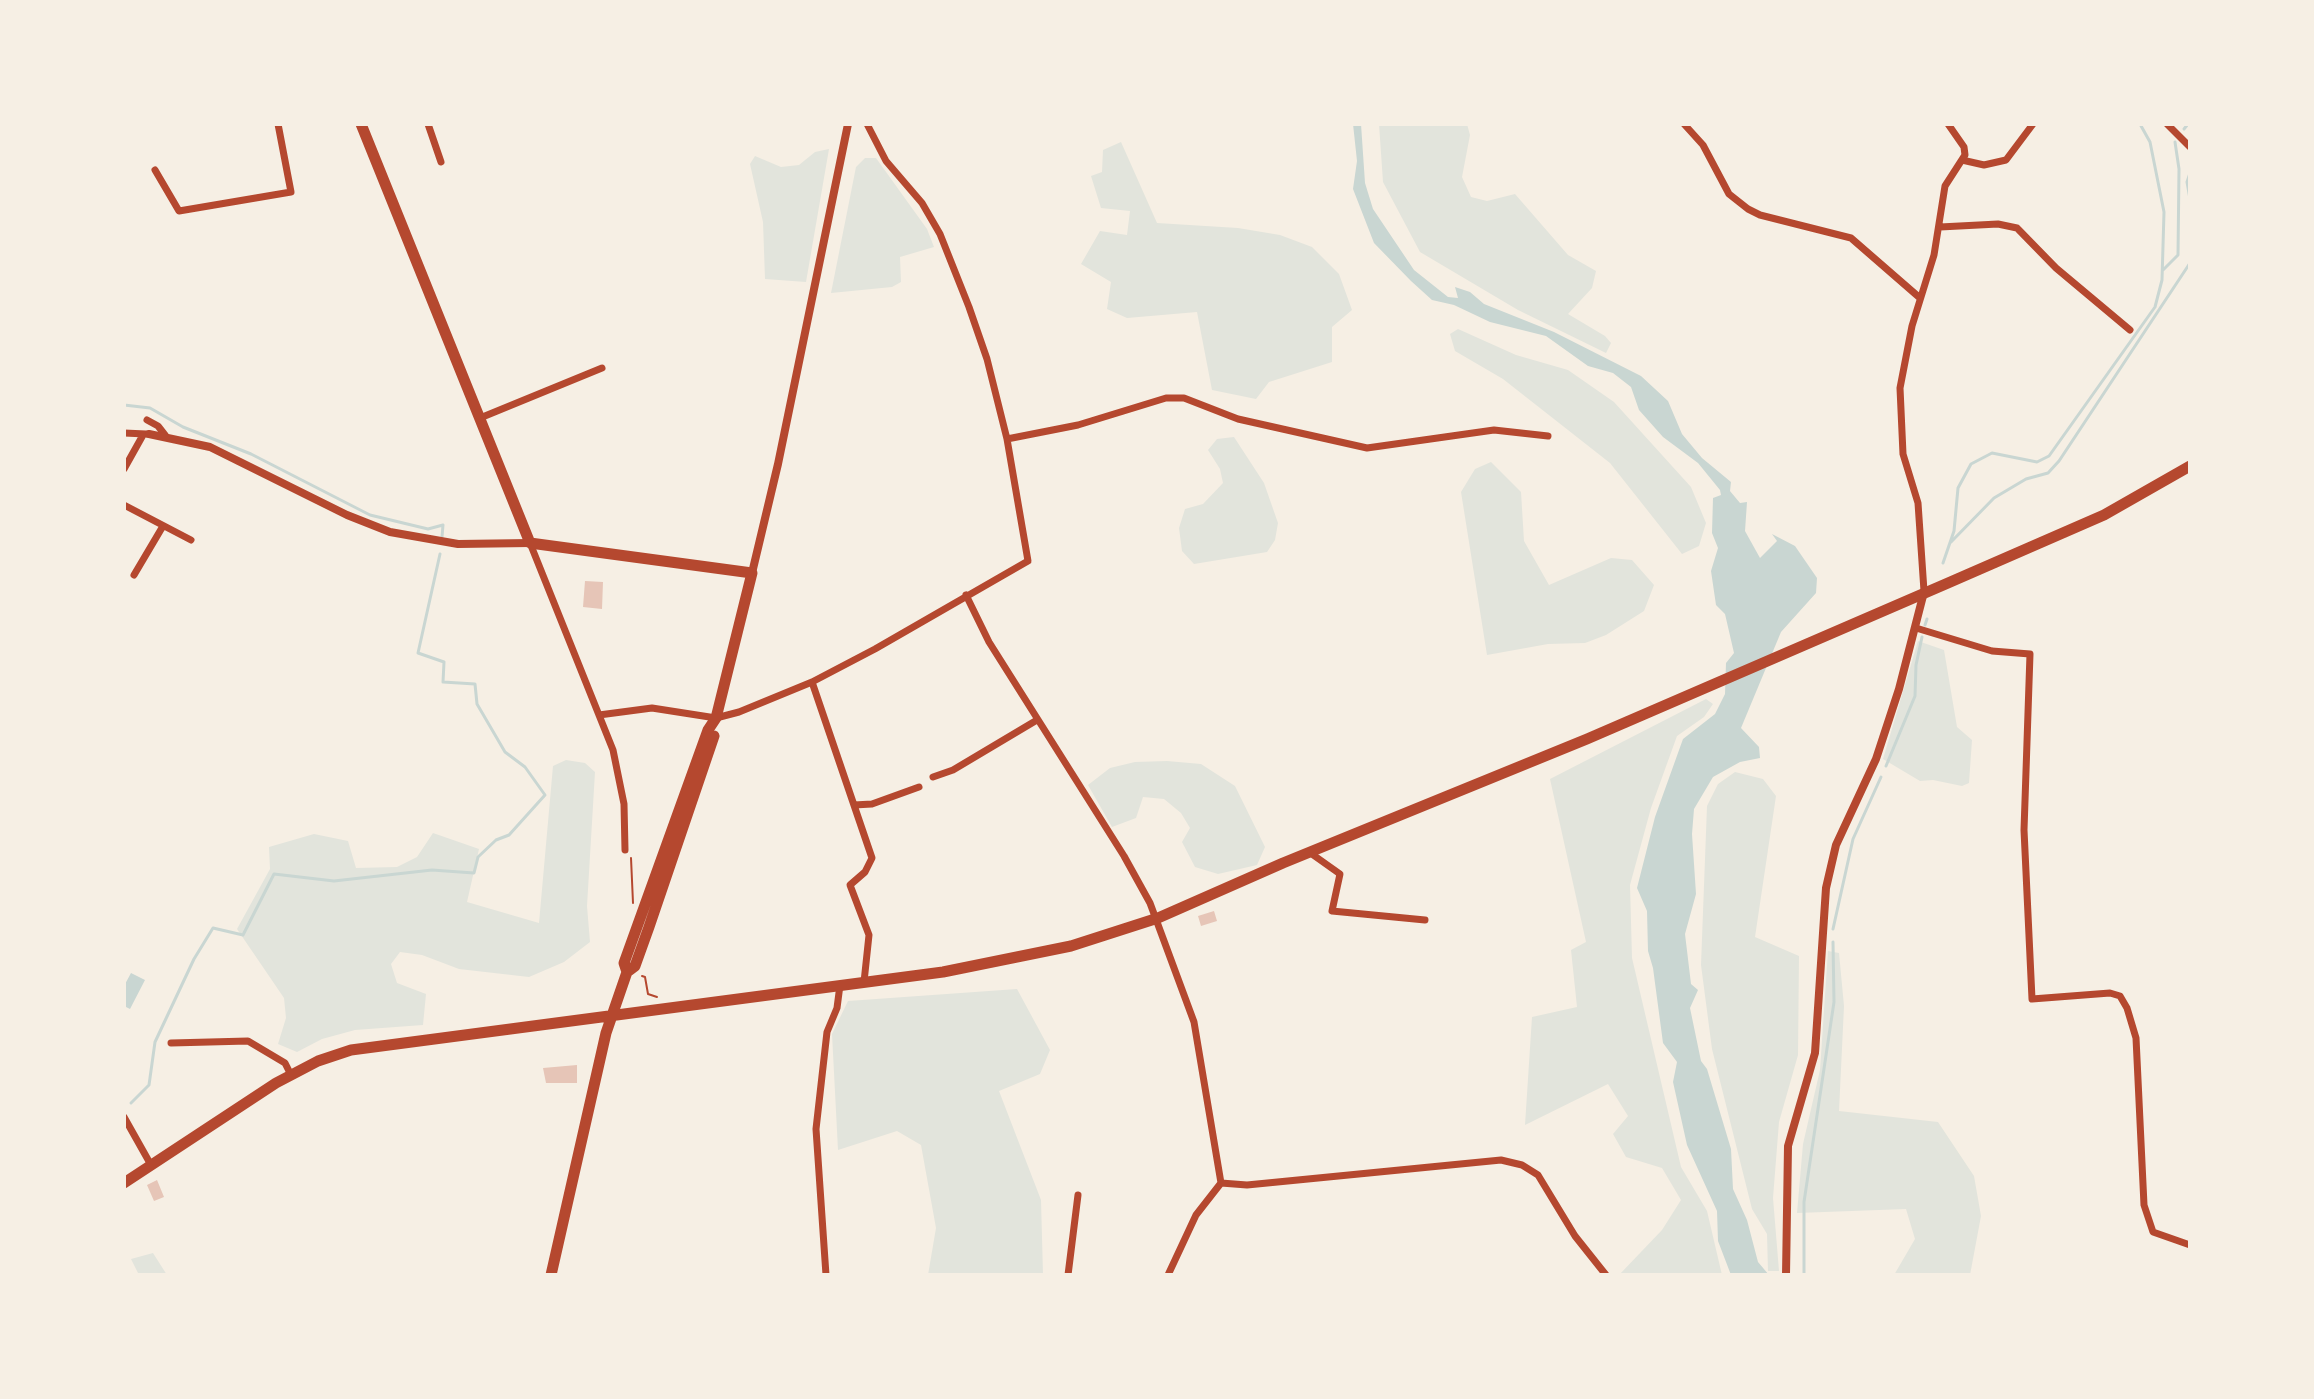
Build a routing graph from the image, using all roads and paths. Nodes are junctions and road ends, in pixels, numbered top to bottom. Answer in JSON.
{"nodes":[{"id":1,"x":278,"y":124,"type":"edge"},
{"id":2,"x":361,"y":124,"type":"edge"},
{"id":3,"x":428,"y":124,"type":"edge"},
{"id":4,"x":848,"y":124,"type":"edge"},
{"id":5,"x":867,"y":124,"type":"edge"},
{"id":6,"x":1684,"y":124,"type":"edge"},
{"id":7,"x":1948,"y":124,"type":"edge"},
{"id":8,"x":2033,"y":124,"type":"edge"},
{"id":9,"x":2167,"y":124,"type":"edge"},
{"id":10,"x":2190,"y":147,"type":"edge"},
{"id":11,"x":1962,"y":160,"type":"junction"},
{"id":12,"x":441,"y":162,"type":"dead end"},
{"id":13,"x":155,"y":170,"type":"dead end"},
{"id":14,"x":1940,"y":227,"type":"junction"},
{"id":15,"x":1920,"y":298,"type":"junction"},
{"id":16,"x":2130,"y":330,"type":"dead end"},
{"id":17,"x":602,"y":368,"type":"dead end"},
{"id":18,"x":480,"y":418,"type":"junction"},
{"id":19,"x":147,"y":420,"type":"dead end"},
{"id":20,"x":124,"y":433,"type":"edge"},
{"id":21,"x":146,"y":434,"type":"junction"},
{"id":22,"x":165,"y":435,"type":"junction"},
{"id":23,"x":1548,"y":436,"type":"dead end"},
{"id":24,"x":1007,"y":439,"type":"junction"},
{"id":25,"x":2190,"y":466,"type":"edge"},
{"id":26,"x":124,"y":469,"type":"edge"},
{"id":27,"x":124,"y":505,"type":"edge"},
{"id":28,"x":163,"y":526,"type":"junction"},
{"id":29,"x":191,"y":540,"type":"dead end"},
{"id":30,"x":530,"y":543,"type":"junction"},
{"id":31,"x":752,"y":573,"type":"junction"},
{"id":32,"x":134,"y":575,"type":"dead end"},
{"id":33,"x":1924,"y":591,"type":"junction"},
{"id":34,"x":966,"y":595,"type":"junction"},
{"id":35,"x":1916,"y":628,"type":"junction"},
{"id":36,"x":812,"y":682,"type":"junction"},
{"id":37,"x":599,"y":715,"type":"junction"},
{"id":38,"x":1037,"y":720,"type":"junction"},
{"id":39,"x":715,"y":721,"type":"junction"},
{"id":40,"x":933,"y":777,"type":"dead end"},
{"id":41,"x":919,"y":787,"type":"dead end"},
{"id":42,"x":854,"y":805,"type":"junction"},
{"id":43,"x":625,"y":850,"type":"dead end"},
{"id":44,"x":1309,"y":852,"type":"junction"},
{"id":45,"x":1158,"y":918,"type":"junction"},
{"id":46,"x":1425,"y":920,"type":"dead end"},
{"id":47,"x":645,"y":977,"type":"dead end"},
{"id":48,"x":864,"y":982,"type":"junction"},
{"id":49,"x":840,"y":985,"type":"junction"},
{"id":50,"x":658,"y":998,"type":"dead end"},
{"id":51,"x":612,"y":1014,"type":"junction"},
{"id":52,"x":171,"y":1043,"type":"dead end"},
{"id":53,"x":291,"y":1075,"type":"junction"},
{"id":54,"x":124,"y":1117,"type":"edge"},
{"id":55,"x":151,"y":1165,"type":"junction"},
{"id":56,"x":124,"y":1183,"type":"edge"},
{"id":57,"x":1221,"y":1183,"type":"junction"},
{"id":58,"x":1078,"y":1195,"type":"dead end"},
{"id":59,"x":2190,"y":1245,"type":"edge"},
{"id":60,"x":551,"y":1275,"type":"edge"},
{"id":61,"x":826,"y":1275,"type":"edge"},
{"id":62,"x":1068,"y":1275,"type":"edge"},
{"id":63,"x":1168,"y":1275,"type":"edge"},
{"id":64,"x":1606,"y":1275,"type":"edge"},
{"id":65,"x":1786,"y":1275,"type":"edge"}],
"edges":[{"from":1,"to":13,"type":"street"},
{"from":2,"to":18,"type":"main road"},
{"from":3,"to":12,"type":"street"},
{"from":4,"to":31,"type":"street"},
{"from":5,"to":24,"type":"street"},
{"from":6,"to":15,"type":"street"},
{"from":7,"to":11,"type":"street"},
{"from":8,"to":11,"type":"street"},
{"from":9,"to":10,"type":"street"},
{"from":11,"to":14,"type":"street"},
{"from":14,"to":15,"type":"street"},
{"from":14,"to":16,"type":"street"},
{"from":15,"to":33,"type":"street"},
{"from":17,"to":18,"type":"street"},
{"from":18,"to":30,"type":"main road"},
{"from":19,"to":22,"type":"street"},
{"from":20,"to":21,"type":"street"},
{"from":21,"to":22,"type":"street"},
{"from":21,"to":26,"type":"street"},
{"from":22,"to":30,"type":"street"},
{"from":23,"to":24,"type":"street"},
{"from":24,"to":34,"type":"street"},
{"from":25,"to":33,"type":"main road"},
{"from":27,"to":28,"type":"street"},
{"from":28,"to":29,"type":"street"},
{"from":28,"to":32,"type":"street"},
{"from":30,"to":31,"type":"main road"},
{"from":30,"to":37,"type":"street"},
{"from":31,"to":39,"type":"main road"},
{"from":33,"to":35,"type":"street"},
{"from":33,"to":44,"type":"main road"},
{"from":34,"to":36,"type":"street"},
{"from":34,"to":38,"type":"street"},
{"from":35,"to":59,"type":"street"},
{"from":35,"to":65,"type":"street"},
{"from":36,"to":39,"type":"street"},
{"from":36,"to":42,"type":"street"},
{"from":37,"to":39,"type":"street"},
{"from":37,"to":43,"type":"street"},
{"from":38,"to":40,"type":"street"},
{"from":38,"to":45,"type":"street"},
{"from":39,"to":51,"type":"main road"},
{"from":41,"to":42,"type":"street"},
{"from":42,"to":48,"type":"street"},
{"from":44,"to":45,"type":"main road"},
{"from":44,"to":46,"type":"street"},
{"from":45,"to":48,"type":"main road"},
{"from":45,"to":57,"type":"street"},
{"from":47,"to":50,"type":"path"},
{"from":48,"to":49,"type":"main road"},
{"from":49,"to":51,"type":"main road"},
{"from":49,"to":61,"type":"street"},
{"from":51,"to":53,"type":"main road"},
{"from":51,"to":60,"type":"main road"},
{"from":52,"to":53,"type":"street"},
{"from":53,"to":55,"type":"main road"},
{"from":54,"to":55,"type":"street"},
{"from":55,"to":56,"type":"main road"},
{"from":57,"to":63,"type":"street"},
{"from":57,"to":64,"type":"street"},
{"from":58,"to":62,"type":"street"}]}
